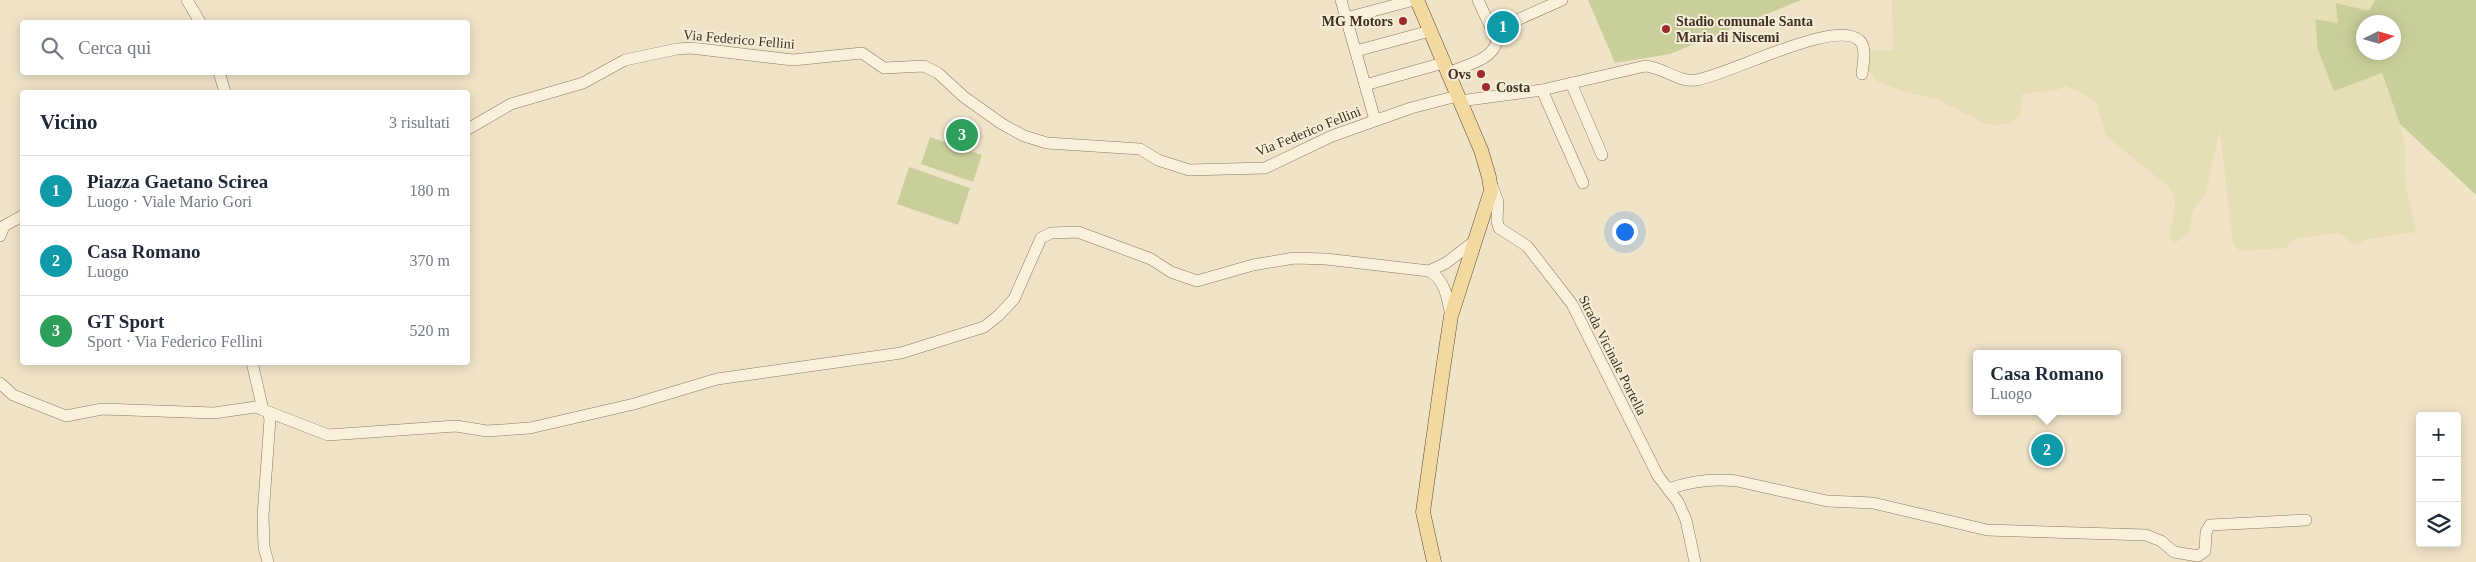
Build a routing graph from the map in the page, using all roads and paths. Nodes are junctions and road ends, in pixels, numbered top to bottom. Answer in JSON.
{"nodes":[{"id":1,"x":187,"y":0,"type":"edge"},
{"id":2,"x":1341,"y":0,"type":"edge"},
{"id":3,"x":1415,"y":0,"type":"edge"},
{"id":4,"x":1478,"y":0,"type":"edge"},
{"id":5,"x":1562,"y":0,"type":"edge"},
{"id":6,"x":1346,"y":18,"type":"junction"},
{"id":7,"x":199,"y":20,"type":"edge"},
{"id":8,"x":1430,"y":31,"type":"junction"},
{"id":9,"x":1492,"y":31,"type":"junction"},
{"id":10,"x":1356,"y":51,"type":"junction"},
{"id":11,"x":1446,"y":68,"type":"junction"},
{"id":12,"x":1862,"y":74,"type":"dead end"},
{"id":13,"x":220,"y":75,"type":"edge"},
{"id":14,"x":1571,"y":83,"type":"junction"},
{"id":15,"x":1365,"y":85,"type":"junction"},
{"id":16,"x":224,"y":90,"type":"edge"},
{"id":17,"x":1542,"y":90,"type":"junction"},
{"id":18,"x":1459,"y":98,"type":"junction"},
{"id":19,"x":1375,"y":120,"type":"junction"},
{"id":20,"x":470,"y":127,"type":"edge"},
{"id":21,"x":1602,"y":156,"type":"dead end"},
{"id":22,"x":1489,"y":177,"type":"junction"},
{"id":23,"x":1583,"y":183,"type":"dead end"},
{"id":24,"x":20,"y":217,"type":"edge"},
{"id":25,"x":0,"y":236,"type":"edge"},
{"id":26,"x":1476,"y":240,"type":"junction"},
{"id":27,"x":1429,"y":271,"type":"junction"},
{"id":28,"x":1451,"y":316,"type":"junction"},
{"id":29,"x":253,"y":365,"type":"edge"},
{"id":30,"x":0,"y":383,"type":"edge"},
{"id":31,"x":266,"y":411,"type":"junction"},
{"id":32,"x":1668,"y":490,"type":"junction"},
{"id":33,"x":2306,"y":520,"type":"dead end"},
{"id":34,"x":268,"y":562,"type":"edge"},
{"id":35,"x":1434,"y":562,"type":"edge"},
{"id":36,"x":1695,"y":562,"type":"edge"}],
"edges":[{"from":1,"to":7,"type":"street"},
{"from":2,"to":6,"type":"street"},
{"from":3,"to":6,"type":"street"},
{"from":3,"to":8,"type":"main road"},
{"from":4,"to":9,"type":"street"},
{"from":5,"to":9,"type":"street"},
{"from":6,"to":10,"type":"street"},
{"from":8,"to":10,"type":"street"},
{"from":8,"to":11,"type":"main road"},
{"from":9,"to":11,"type":"street"},
{"from":10,"to":15,"type":"street"},
{"from":11,"to":15,"type":"street"},
{"from":11,"to":18,"type":"main road"},
{"from":12,"to":14,"type":"street","name":"Via Federico Fellini"},
{"from":13,"to":16,"type":"street"},
{"from":14,"to":17,"type":"street","name":"Via Federico Fellini"},
{"from":14,"to":21,"type":"street"},
{"from":15,"to":19,"type":"street"},
{"from":17,"to":18,"type":"street","name":"Via Federico Fellini"},
{"from":17,"to":23,"type":"street"},
{"from":18,"to":19,"type":"street","name":"Via Federico Fellini"},
{"from":18,"to":22,"type":"main road"},
{"from":19,"to":20,"type":"street","name":"Via Federico Fellini"},
{"from":22,"to":26,"type":"main road"},
{"from":22,"to":32,"type":"street","name":"Strada Vicinale Portella"},
{"from":24,"to":25,"type":"street"},
{"from":26,"to":27,"type":"street"},
{"from":26,"to":28,"type":"main road"},
{"from":27,"to":28,"type":"street"},
{"from":27,"to":31,"type":"street"},
{"from":28,"to":35,"type":"main road"},
{"from":29,"to":31,"type":"street"},
{"from":30,"to":31,"type":"street"},
{"from":31,"to":34,"type":"street"},
{"from":32,"to":33,"type":"street"},
{"from":32,"to":36,"type":"street","name":"Strada Vicinale Portella"}]}
